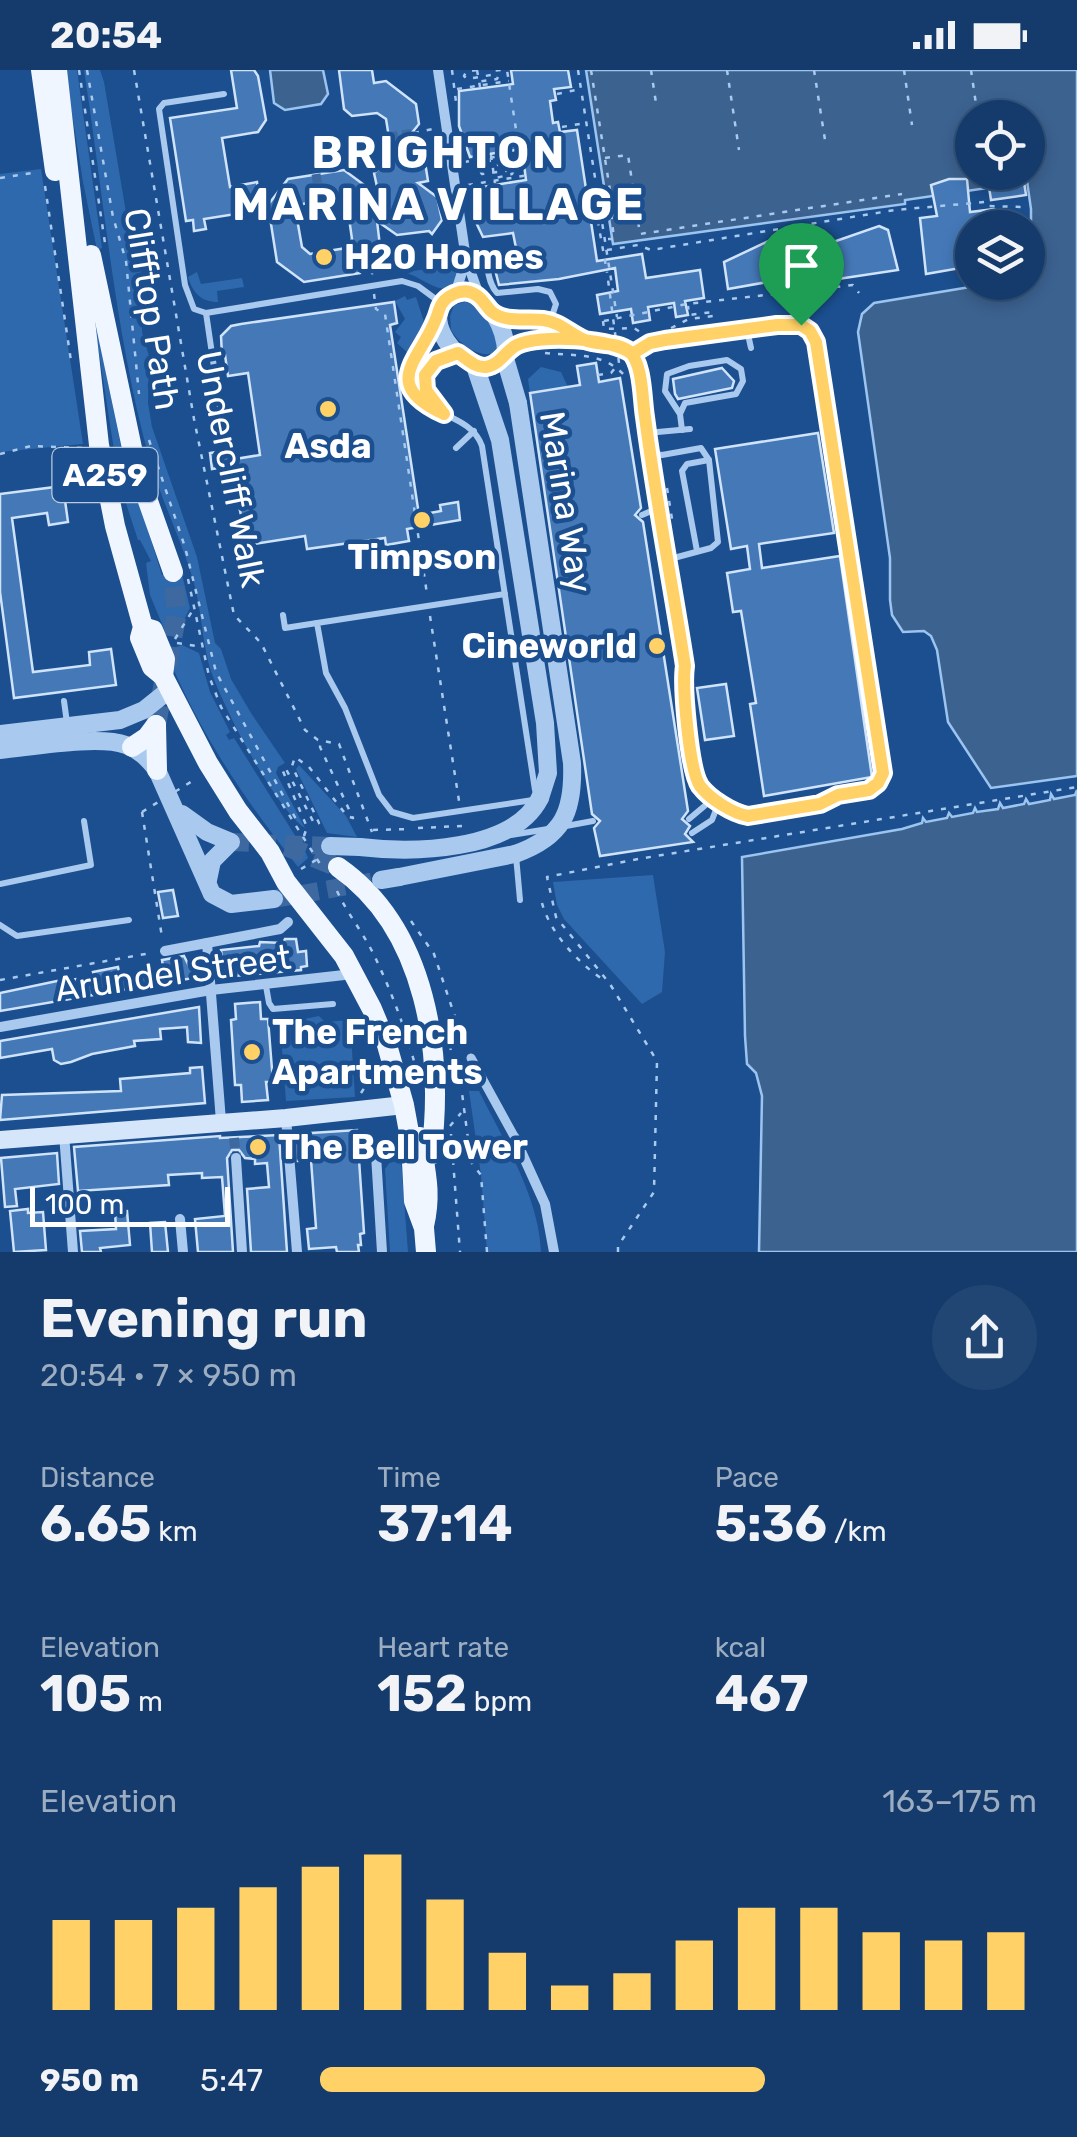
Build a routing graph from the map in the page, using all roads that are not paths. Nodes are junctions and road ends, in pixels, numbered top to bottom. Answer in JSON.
{"nodes":[{"id":1,"x":41,"y":70,"type":"edge"},
{"id":2,"x":57,"y":70,"type":"edge"},
{"id":3,"x":438,"y":70,"type":"edge"},
{"id":4,"x":224,"y":94,"type":"dead end"},
{"id":5,"x":65,"y":131,"type":"junction"},
{"id":6,"x":466,"y":256,"type":"junction"},
{"id":7,"x":445,"y":305,"type":"junction"},
{"id":8,"x":488,"y":307,"type":"junction"},
{"id":9,"x":206,"y":313,"type":"junction"},
{"id":10,"x":83,"y":320,"type":"junction"},
{"id":11,"x":550,"y":322,"type":"junction"},
{"id":12,"x":747,"y":330,"type":"junction"},
{"id":13,"x":585,"y":341,"type":"junction"},
{"id":14,"x":751,"y":348,"type":"dead end"},
{"id":15,"x":458,"y":353,"type":"junction"},
{"id":16,"x":505,"y":354,"type":"junction"},
{"id":17,"x":632,"y":354,"type":"junction"},
{"id":18,"x":475,"y":366,"type":"junction"},
{"id":19,"x":444,"y":414,"type":"junction"},
{"id":20,"x":680,"y":414,"type":"junction"},
{"id":21,"x":474,"y":431,"type":"junction"},
{"id":22,"x":647,"y":433,"type":"junction"},
{"id":23,"x":225,"y":442,"type":"dead end"},
{"id":24,"x":456,"y":448,"type":"dead end"},
{"id":25,"x":650,"y":453,"type":"junction"},
{"id":26,"x":708,"y":460,"type":"junction"},
{"id":27,"x":657,"y":508,"type":"junction"},
{"id":28,"x":642,"y":516,"type":"dead end"},
{"id":29,"x":698,"y":551,"type":"junction"},
{"id":30,"x":670,"y":559,"type":"junction"},
{"id":31,"x":178,"y":570,"type":"tunnel mouth"},
{"id":32,"x":505,"y":594,"type":"junction"},
{"id":33,"x":283,"y":615,"type":"dead end"},
{"id":34,"x":317,"y":624,"type":"junction"},
{"id":35,"x":166,"y":683,"type":"junction"},
{"id":36,"x":64,"y":701,"type":"dead end"},
{"id":37,"x":68,"y":729,"type":"junction"},
{"id":38,"x":0,"y":734,"type":"edge"},
{"id":39,"x":132,"y":747,"type":"junction"},
{"id":40,"x":0,"y":750,"type":"edge"},
{"id":41,"x":156,"y":770,"type":"junction"},
{"id":42,"x":717,"y":800,"type":"junction"},
{"id":43,"x":167,"y":808,"type":"junction"},
{"id":44,"x":689,"y":819,"type":"dead end"},
{"id":45,"x":84,"y":821,"type":"dead end"},
{"id":46,"x":593,"y":821,"type":"dead end"},
{"id":47,"x":692,"y":834,"type":"dead end"},
{"id":48,"x":485,"y":838,"type":"junction"},
{"id":49,"x":330,"y":846,"type":"tunnel mouth"},
{"id":50,"x":270,"y":852,"type":"junction"},
{"id":51,"x":515,"y":854,"type":"junction"},
{"id":52,"x":333,"y":876,"type":"tunnel mouth"},
{"id":53,"x":381,"y":880,"type":"tunnel mouth"},
{"id":54,"x":0,"y":884,"type":"edge"},
{"id":55,"x":207,"y":886,"type":"junction"},
{"id":56,"x":274,"y":899,"type":"tunnel mouth"},
{"id":57,"x":520,"y":900,"type":"dead end"},
{"id":58,"x":130,"y":920,"type":"dead end"},
{"id":59,"x":288,"y":922,"type":"dead end"},
{"id":60,"x":0,"y":925,"type":"edge"},
{"id":61,"x":208,"y":943,"type":"junction"},
{"id":62,"x":165,"y":951,"type":"road end"},
{"id":63,"x":354,"y":974,"type":"junction"},
{"id":64,"x":266,"y":986,"type":"junction"},
{"id":65,"x":211,"y":990,"type":"junction"},
{"id":66,"x":333,"y":1004,"type":"dead end"},
{"id":67,"x":0,"y":1027,"type":"edge"},
{"id":68,"x":469,"y":1057,"type":"road end"},
{"id":69,"x":404,"y":1105,"type":"junction"},
{"id":70,"x":286,"y":1118,"type":"junction"},
{"id":71,"x":229,"y":1126,"type":"junction"},
{"id":72,"x":64,"y":1134,"type":"junction"},
{"id":73,"x":516,"y":1138,"type":"joint"},
{"id":74,"x":0,"y":1140,"type":"edge"},
{"id":75,"x":410,"y":1143,"type":"junction"},
{"id":76,"x":236,"y":1158,"type":"tunnel mouth"},
{"id":77,"x":428,"y":1169,"type":"junction"},
{"id":78,"x":180,"y":1220,"type":"dead end"},
{"id":79,"x":424,"y":1228,"type":"junction"},
{"id":80,"x":73,"y":1252,"type":"edge"},
{"id":81,"x":183,"y":1252,"type":"edge"},
{"id":82,"x":242,"y":1252,"type":"edge"},
{"id":83,"x":297,"y":1252,"type":"edge"},
{"id":84,"x":382,"y":1252,"type":"edge"},
{"id":85,"x":426,"y":1252,"type":"edge"},
{"id":86,"x":554,"y":1252,"type":"edge"}],
"edges":[{"from":1,"to":10,"type":"main road","number":"A259"},
{"from":2,"to":5,"type":"main road","number":"A259"},
{"from":3,"to":6,"type":"street"},
{"from":4,"to":9,"type":"lane"},
{"from":5,"to":10,"type":"main road","number":"A259"},
{"from":5,"to":31,"type":"main road"},
{"from":6,"to":7,"type":"street"},
{"from":6,"to":8,"type":"street"},
{"from":6,"to":11,"type":"lane"},
{"from":7,"to":8,"type":"street"},
{"from":7,"to":9,"type":"lane"},
{"from":7,"to":15,"type":"street"},
{"from":7,"to":19,"type":"lane"},
{"from":8,"to":11,"type":"street"},
{"from":8,"to":16,"type":"street"},
{"from":9,"to":23,"type":"lane"},
{"from":10,"to":35,"type":"main road","number":"A259"},
{"from":11,"to":13,"type":"street"},
{"from":12,"to":14,"type":"lane"},
{"from":12,"to":17,"type":"street"},
{"from":12,"to":42,"type":"street"},
{"from":13,"to":16,"type":"street"},
{"from":13,"to":17,"type":"street"},
{"from":15,"to":18,"type":"street"},
{"from":15,"to":19,"type":"lane"},
{"from":16,"to":18,"type":"street"},
{"from":16,"to":51,"type":"street","name":"Marina Way","bridge":true},
{"from":17,"to":22,"type":"street"},
{"from":18,"to":48,"type":"street","name":"Marina Way","bridge":true},
{"from":19,"to":21,"type":"lane"},
{"from":20,"to":20,"type":"lane"},
{"from":20,"to":22,"type":"lane"},
{"from":21,"to":24,"type":"lane"},
{"from":21,"to":32,"type":"lane"},
{"from":22,"to":25,"type":"street"},
{"from":25,"to":26,"type":"lane"},
{"from":25,"to":27,"type":"street"},
{"from":26,"to":29,"type":"lane"},
{"from":26,"to":29,"type":"lane"},
{"from":27,"to":28,"type":"lane"},
{"from":27,"to":30,"type":"street"},
{"from":29,"to":30,"type":"lane"},
{"from":30,"to":42,"type":"street"},
{"from":32,"to":34,"type":"lane"},
{"from":32,"to":34,"type":"lane"},
{"from":33,"to":34,"type":"lane"},
{"from":35,"to":37,"type":"street"},
{"from":35,"to":50,"type":"main road","number":"A259"},
{"from":36,"to":37,"type":"lane"},
{"from":37,"to":38,"type":"street"},
{"from":39,"to":40,"type":"street"},
{"from":39,"to":41,"type":"street"},
{"from":39,"to":41,"type":"main road"},
{"from":41,"to":43,"type":"street"},
{"from":42,"to":44,"type":"lane"},
{"from":42,"to":47,"type":"lane"},
{"from":43,"to":55,"type":"street"},
{"from":43,"to":55,"type":"street"},
{"from":45,"to":54,"type":"lane"},
{"from":46,"to":48,"type":"lane","bridge":true},
{"from":48,"to":49,"type":"street","name":"Marina Way","bridge":true},
{"from":50,"to":63,"type":"main road","number":"A259"},
{"from":50,"to":77,"type":"main road","number":"A259"},
{"from":51,"to":53,"type":"street","name":"Marina Way","bridge":true},
{"from":51,"to":57,"type":"lane"},
{"from":52,"to":77,"type":"main road"},
{"from":55,"to":56,"type":"street"},
{"from":58,"to":60,"type":"lane"},
{"from":59,"to":61,"type":"street"},
{"from":61,"to":62,"type":"street"},
{"from":61,"to":65,"type":"street"},
{"from":63,"to":64,"type":"street","name":"Arundel Street"},
{"from":63,"to":69,"type":"main road","number":"A259"},
{"from":64,"to":65,"type":"street","name":"Arundel Street"},
{"from":64,"to":66,"type":"lane"},
{"from":65,"to":67,"type":"street","name":"Arundel Street"},
{"from":65,"to":71,"type":"street"},
{"from":68,"to":73,"type":"street"},
{"from":69,"to":70,"type":"main road"},
{"from":69,"to":75,"type":"main road","number":"A259"},
{"from":70,"to":71,"type":"main road"},
{"from":70,"to":83,"type":"street"},
{"from":71,"to":72,"type":"main road"},
{"from":72,"to":74,"type":"main road"},
{"from":72,"to":80,"type":"street"},
{"from":73,"to":86,"type":"street"},
{"from":75,"to":79,"type":"main road","number":"A259"},
{"from":75,"to":84,"type":"street"},
{"from":76,"to":82,"type":"street"},
{"from":77,"to":79,"type":"main road","number":"A259"},
{"from":78,"to":81,"type":"street"},
{"from":79,"to":85,"type":"main road","number":"A259"}]}
